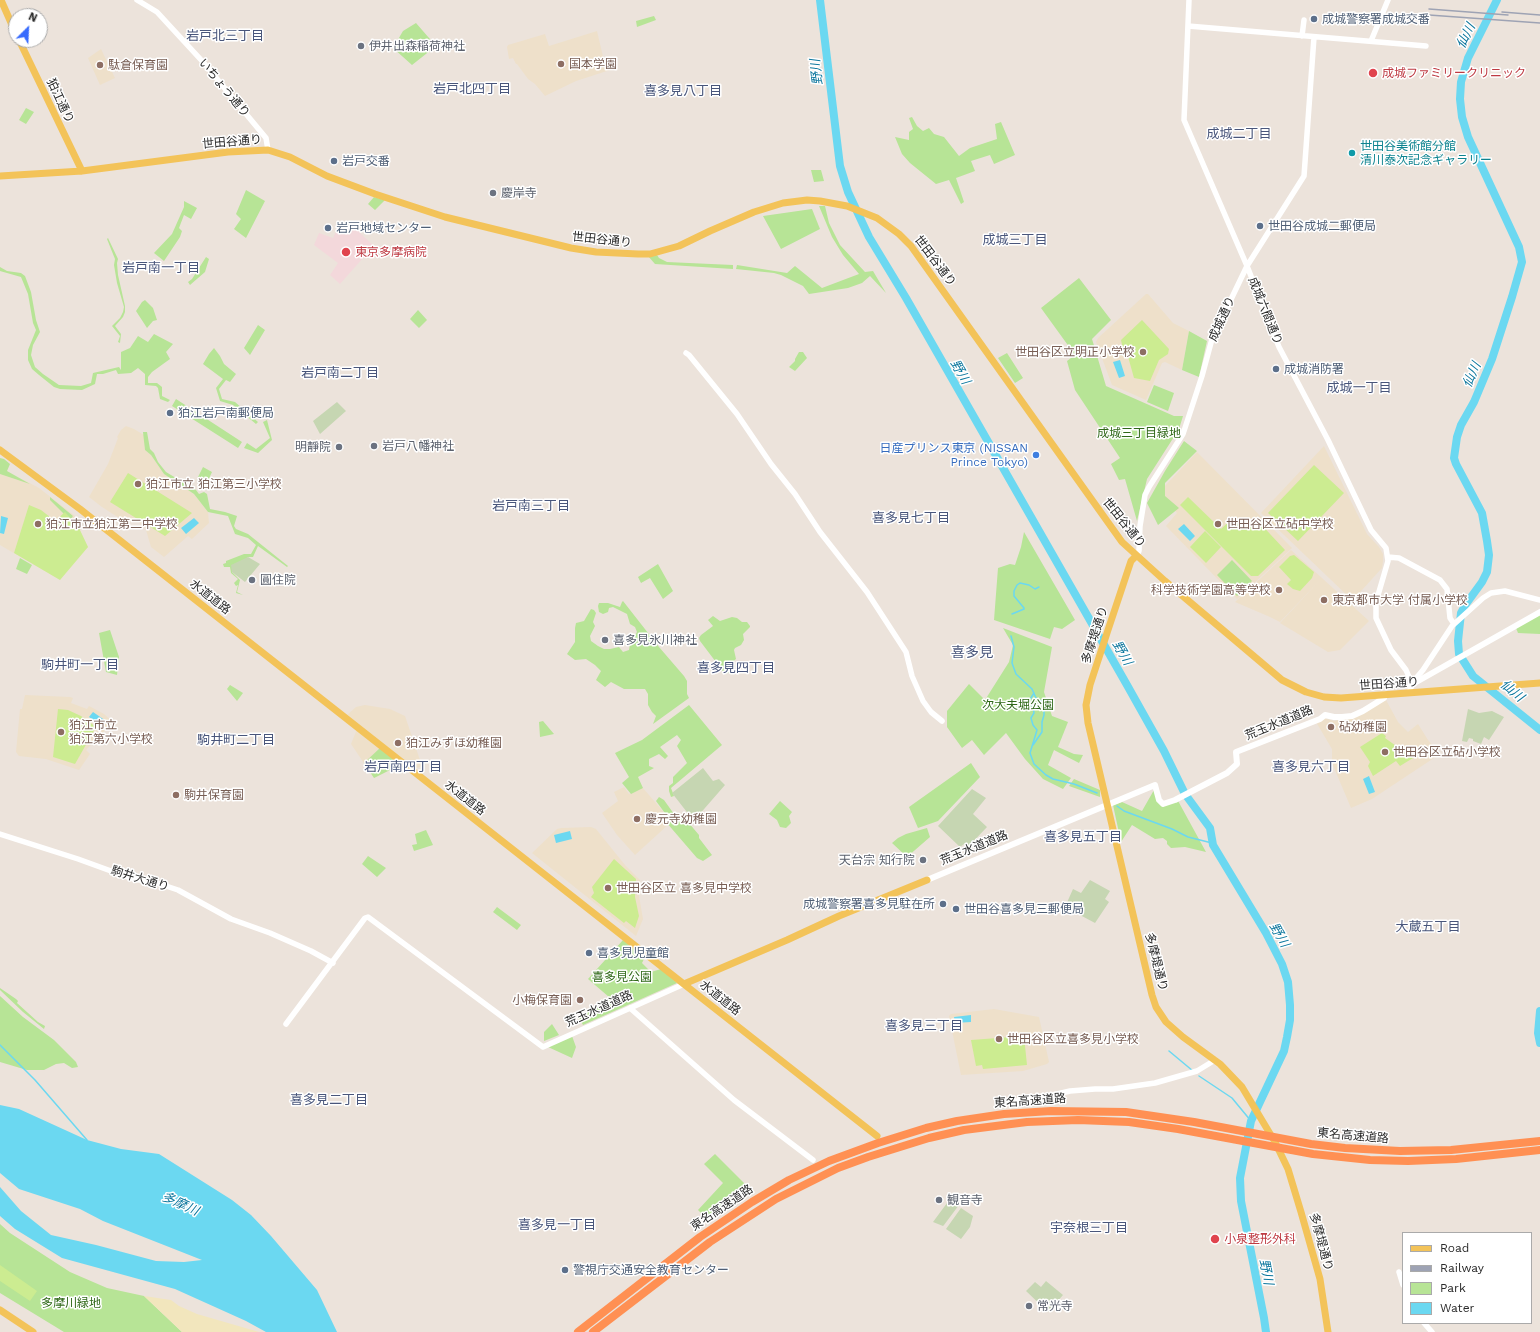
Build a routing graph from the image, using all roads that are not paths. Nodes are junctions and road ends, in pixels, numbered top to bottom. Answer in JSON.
{"nodes":[{"id":1,"x":1,"y":0,"type":"edge"},
{"id":2,"x":137,"y":0,"type":"edge"},
{"id":3,"x":1189,"y":0,"type":"edge"},
{"id":4,"x":1388,"y":0,"type":"edge"},
{"id":5,"x":8,"y":16,"type":"edge"},
{"id":6,"x":1304,"y":20,"type":"dead end"},
{"id":7,"x":1188,"y":26,"type":"junction"},
{"id":8,"x":1302,"y":36,"type":"junction"},
{"id":9,"x":1314,"y":37,"type":"junction"},
{"id":10,"x":1371,"y":41,"type":"junction"},
{"id":11,"x":1426,"y":46,"type":"dead end"},
{"id":12,"x":23,"y":48,"type":"edge"},
{"id":13,"x":268,"y":150,"type":"junction"},
{"id":14,"x":82,"y":171,"type":"junction"},
{"id":15,"x":0,"y":176,"type":"edge"},
{"id":16,"x":1247,"y":266,"type":"junction"},
{"id":17,"x":686,"y":353,"type":"dead end"},
{"id":18,"x":0,"y":450,"type":"edge"},
{"id":19,"x":1136,"y":556,"type":"junction"},
{"id":20,"x":1388,"y":557,"type":"junction"},
{"id":21,"x":1540,"y":600,"type":"edge"},
{"id":22,"x":1540,"y":612,"type":"edge"},
{"id":23,"x":1455,"y":622,"type":"junction"},
{"id":24,"x":1540,"y":683,"type":"edge"},
{"id":25,"x":1410,"y":685,"type":"junction"},
{"id":26,"x":1410,"y":693,"type":"junction"},
{"id":27,"x":1385,"y":694,"type":"junction"},
{"id":28,"x":942,"y":721,"type":"dead end"},
{"id":29,"x":1108,"y":806,"type":"junction"},
{"id":30,"x":0,"y":834,"type":"edge"},
{"id":31,"x":927,"y":880,"type":"joint"},
{"id":32,"x":332,"y":963,"type":"junction"},
{"id":33,"x":684,"y":984,"type":"junction"},
{"id":34,"x":630,"y":1008,"type":"junction"},
{"id":35,"x":286,"y":1024,"type":"dead end"},
{"id":36,"x":1215,"y":1060,"type":"junction"},
{"id":37,"x":1011,"y":1102,"type":"dead end"},
{"id":38,"x":876,"y":1136,"type":"dead end"},
{"id":39,"x":1540,"y":1141,"type":"edge"},
{"id":40,"x":1540,"y":1150,"type":"edge"},
{"id":41,"x":813,"y":1160,"type":"dead end"},
{"id":42,"x":1399,"y":1272,"type":"dead end"},
{"id":43,"x":1402,"y":1282,"type":"edge"},
{"id":44,"x":0,"y":1310,"type":"edge"},
{"id":45,"x":1425,"y":1324,"type":"edge"},
{"id":46,"x":33,"y":1332,"type":"edge"},
{"id":47,"x":578,"y":1332,"type":"edge"},
{"id":48,"x":594,"y":1332,"type":"edge"},
{"id":49,"x":1328,"y":1332,"type":"edge"},
{"id":50,"x":1432,"y":1332,"type":"edge"}],
"edges":[{"from":1,"to":5,"type":"main road"},
{"from":2,"to":13,"type":"street","name":"いちょう通り"},
{"from":3,"to":7,"type":"street","name":"成城六間通り"},
{"from":4,"to":10,"type":"street"},
{"from":6,"to":8,"type":"street"},
{"from":7,"to":8,"type":"street"},
{"from":7,"to":16,"type":"street","name":"成城六間通り"},
{"from":8,"to":9,"type":"street"},
{"from":9,"to":10,"type":"street"},
{"from":9,"to":16,"type":"street","name":"成城通り"},
{"from":10,"to":11,"type":"street"},
{"from":12,"to":14,"type":"main road","name":"狛江通り"},
{"from":13,"to":14,"type":"main road","name":"世田谷通り"},
{"from":13,"to":19,"type":"main road","name":"世田谷通り"},
{"from":14,"to":15,"type":"main road","name":"世田谷通り"},
{"from":16,"to":19,"type":"street","name":"成城通り"},
{"from":16,"to":20,"type":"street","name":"成城六間通り"},
{"from":17,"to":28,"type":"street"},
{"from":18,"to":33,"type":"main road","name":"水道道路"},
{"from":19,"to":27,"type":"main road","name":"世田谷通り"},
{"from":19,"to":29,"type":"main road","name":"多摩堤通り"},
{"from":20,"to":23,"type":"street"},
{"from":20,"to":25,"type":"street"},
{"from":21,"to":23,"type":"street"},
{"from":22,"to":25,"type":"main road"},
{"from":23,"to":25,"type":"street"},
{"from":24,"to":26,"type":"main road","name":"世田谷通り"},
{"from":25,"to":26,"type":"main road"},
{"from":26,"to":27,"type":"main road","name":"世田谷通り"},
{"from":27,"to":29,"type":"main road","name":"荒玉水道道路"},
{"from":29,"to":31,"type":"main road","name":"荒玉水道道路"},
{"from":29,"to":36,"type":"main road","name":"多摩堤通り"},
{"from":30,"to":32,"type":"street","name":"駒井大通り"},
{"from":31,"to":33,"type":"main road","name":"荒玉水道道路"},
{"from":32,"to":34,"type":"street","name":"荒玉水道道路"},
{"from":32,"to":35,"type":"street"},
{"from":33,"to":34,"type":"street","name":"荒玉水道道路"},
{"from":33,"to":38,"type":"main road","name":"水道道路"},
{"from":34,"to":41,"type":"street"},
{"from":36,"to":37,"type":"street"},
{"from":36,"to":49,"type":"main road","name":"多摩堤通り"},
{"from":39,"to":47,"type":"highway","name":"東名高速道路"},
{"from":40,"to":48,"type":"highway","name":"東名高速道路"},
{"from":42,"to":43,"type":"street"},
{"from":44,"to":46,"type":"main road"},
{"from":45,"to":50,"type":"street"}]}
